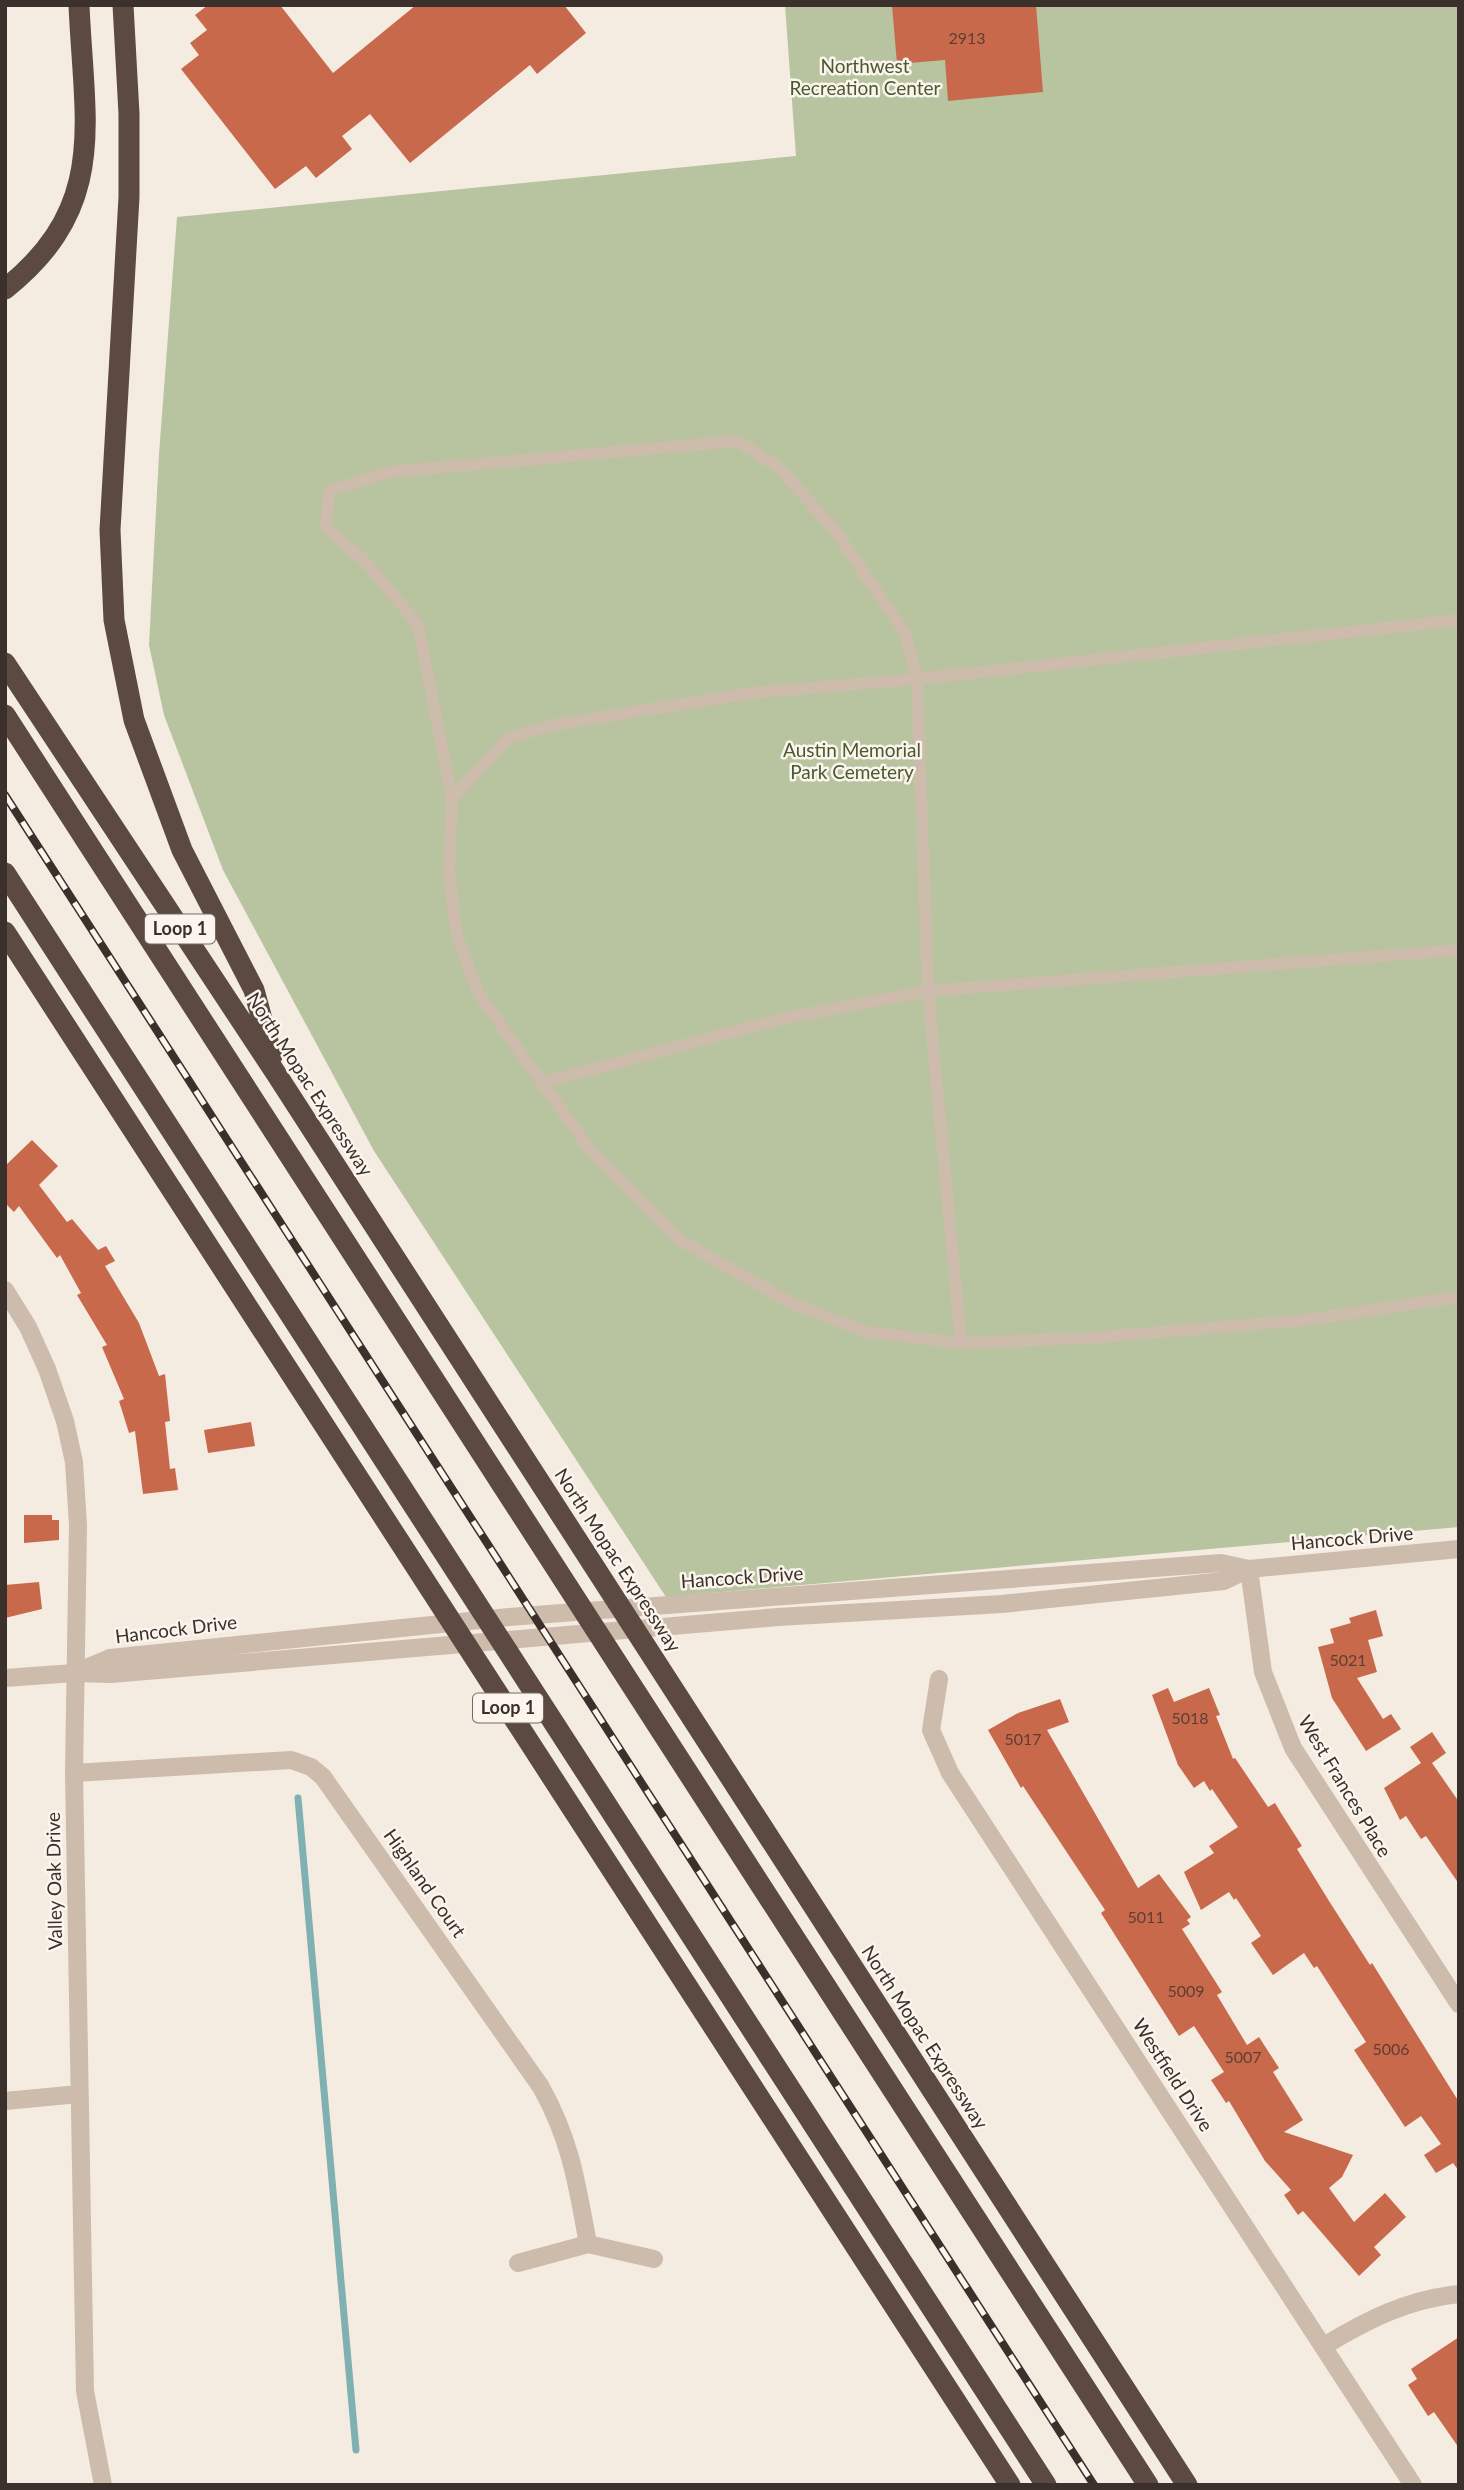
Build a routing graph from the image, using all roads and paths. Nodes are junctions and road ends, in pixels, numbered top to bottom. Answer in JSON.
{"nodes":[{"id":1,"x":79,"y":5,"type":"edge"},
{"id":2,"x":123,"y":5,"type":"edge"},
{"id":3,"x":5,"y":289,"type":"edge"},
{"id":4,"x":1459,"y":620,"type":"edge"},
{"id":5,"x":5,"y":663,"type":"edge"},
{"id":6,"x":917,"y":678,"type":"junction"},
{"id":7,"x":5,"y":715,"type":"edge"},
{"id":8,"x":452,"y":799,"type":"junction"},
{"id":9,"x":5,"y":873,"type":"edge"},
{"id":10,"x":5,"y":932,"type":"edge"},
{"id":11,"x":1459,"y":950,"type":"edge"},
{"id":12,"x":928,"y":991,"type":"junction"},
{"id":13,"x":277,"y":1075,"type":"junction"},
{"id":14,"x":545,"y":1082,"type":"junction"},
{"id":15,"x":5,"y":1290,"type":"edge"},
{"id":16,"x":1459,"y":1297,"type":"edge"},
{"id":17,"x":961,"y":1343,"type":"junction"},
{"id":18,"x":1459,"y":1549,"type":"edge"},
{"id":19,"x":1249,"y":1569,"type":"junction"},
{"id":20,"x":74,"y":1673,"type":"junction"},
{"id":21,"x":5,"y":1678,"type":"edge"},
{"id":22,"x":939,"y":1679,"type":"dead end"},
{"id":23,"x":74,"y":1773,"type":"junction"},
{"id":24,"x":1459,"y":2004,"type":"edge"},
{"id":25,"x":79,"y":2094,"type":"junction"},
{"id":26,"x":5,"y":2101,"type":"edge"},
{"id":27,"x":588,"y":2244,"type":"junction"},
{"id":28,"x":654,"y":2259,"type":"dead end"},
{"id":29,"x":518,"y":2263,"type":"dead end"},
{"id":30,"x":1459,"y":2294,"type":"edge"},
{"id":31,"x":1324,"y":2346,"type":"junction"},
{"id":32,"x":103,"y":2485,"type":"edge"},
{"id":33,"x":1010,"y":2485,"type":"edge"},
{"id":34,"x":1046,"y":2485,"type":"edge"},
{"id":35,"x":1148,"y":2485,"type":"edge"},
{"id":36,"x":1187,"y":2485,"type":"edge"},
{"id":37,"x":1413,"y":2485,"type":"edge"}],
"edges":[{"from":1,"to":3,"type":"highway"},
{"from":2,"to":13,"type":"highway"},
{"from":4,"to":6,"type":"lane"},
{"from":5,"to":13,"type":"highway","name":"North Mopac Expressway","number":"Loop 1"},
{"from":6,"to":8,"type":"lane"},
{"from":6,"to":8,"type":"lane"},
{"from":6,"to":12,"type":"lane"},
{"from":7,"to":35,"type":"highway"},
{"from":8,"to":14,"type":"lane"},
{"from":9,"to":34,"type":"highway"},
{"from":10,"to":33,"type":"highway","number":"Loop 1"},
{"from":11,"to":12,"type":"lane"},
{"from":12,"to":14,"type":"lane"},
{"from":12,"to":17,"type":"lane"},
{"from":13,"to":36,"type":"highway","name":"North Mopac Expressway","number":"Loop 1"},
{"from":14,"to":17,"type":"lane"},
{"from":15,"to":20,"type":"street","name":"Valley Oak Drive"},
{"from":16,"to":17,"type":"lane"},
{"from":18,"to":19,"type":"street","name":"Hancock Drive"},
{"from":19,"to":20,"type":"street","name":"Hancock Drive"},
{"from":19,"to":20,"type":"street","name":"Hancock Drive"},
{"from":19,"to":24,"type":"street","name":"West Frances Place"},
{"from":20,"to":21,"type":"street","name":"Hancock Drive"},
{"from":20,"to":23,"type":"street","name":"Valley Oak Drive"},
{"from":22,"to":31,"type":"street","name":"Westfield Drive"},
{"from":23,"to":25,"type":"street","name":"Valley Oak Drive"},
{"from":23,"to":27,"type":"street","name":"Highland Court"},
{"from":25,"to":26,"type":"street"},
{"from":25,"to":32,"type":"street","name":"Valley Oak Drive"},
{"from":27,"to":28,"type":"street"},
{"from":27,"to":29,"type":"street"},
{"from":30,"to":31,"type":"street"},
{"from":31,"to":37,"type":"street","name":"Westfield Drive"}]}
